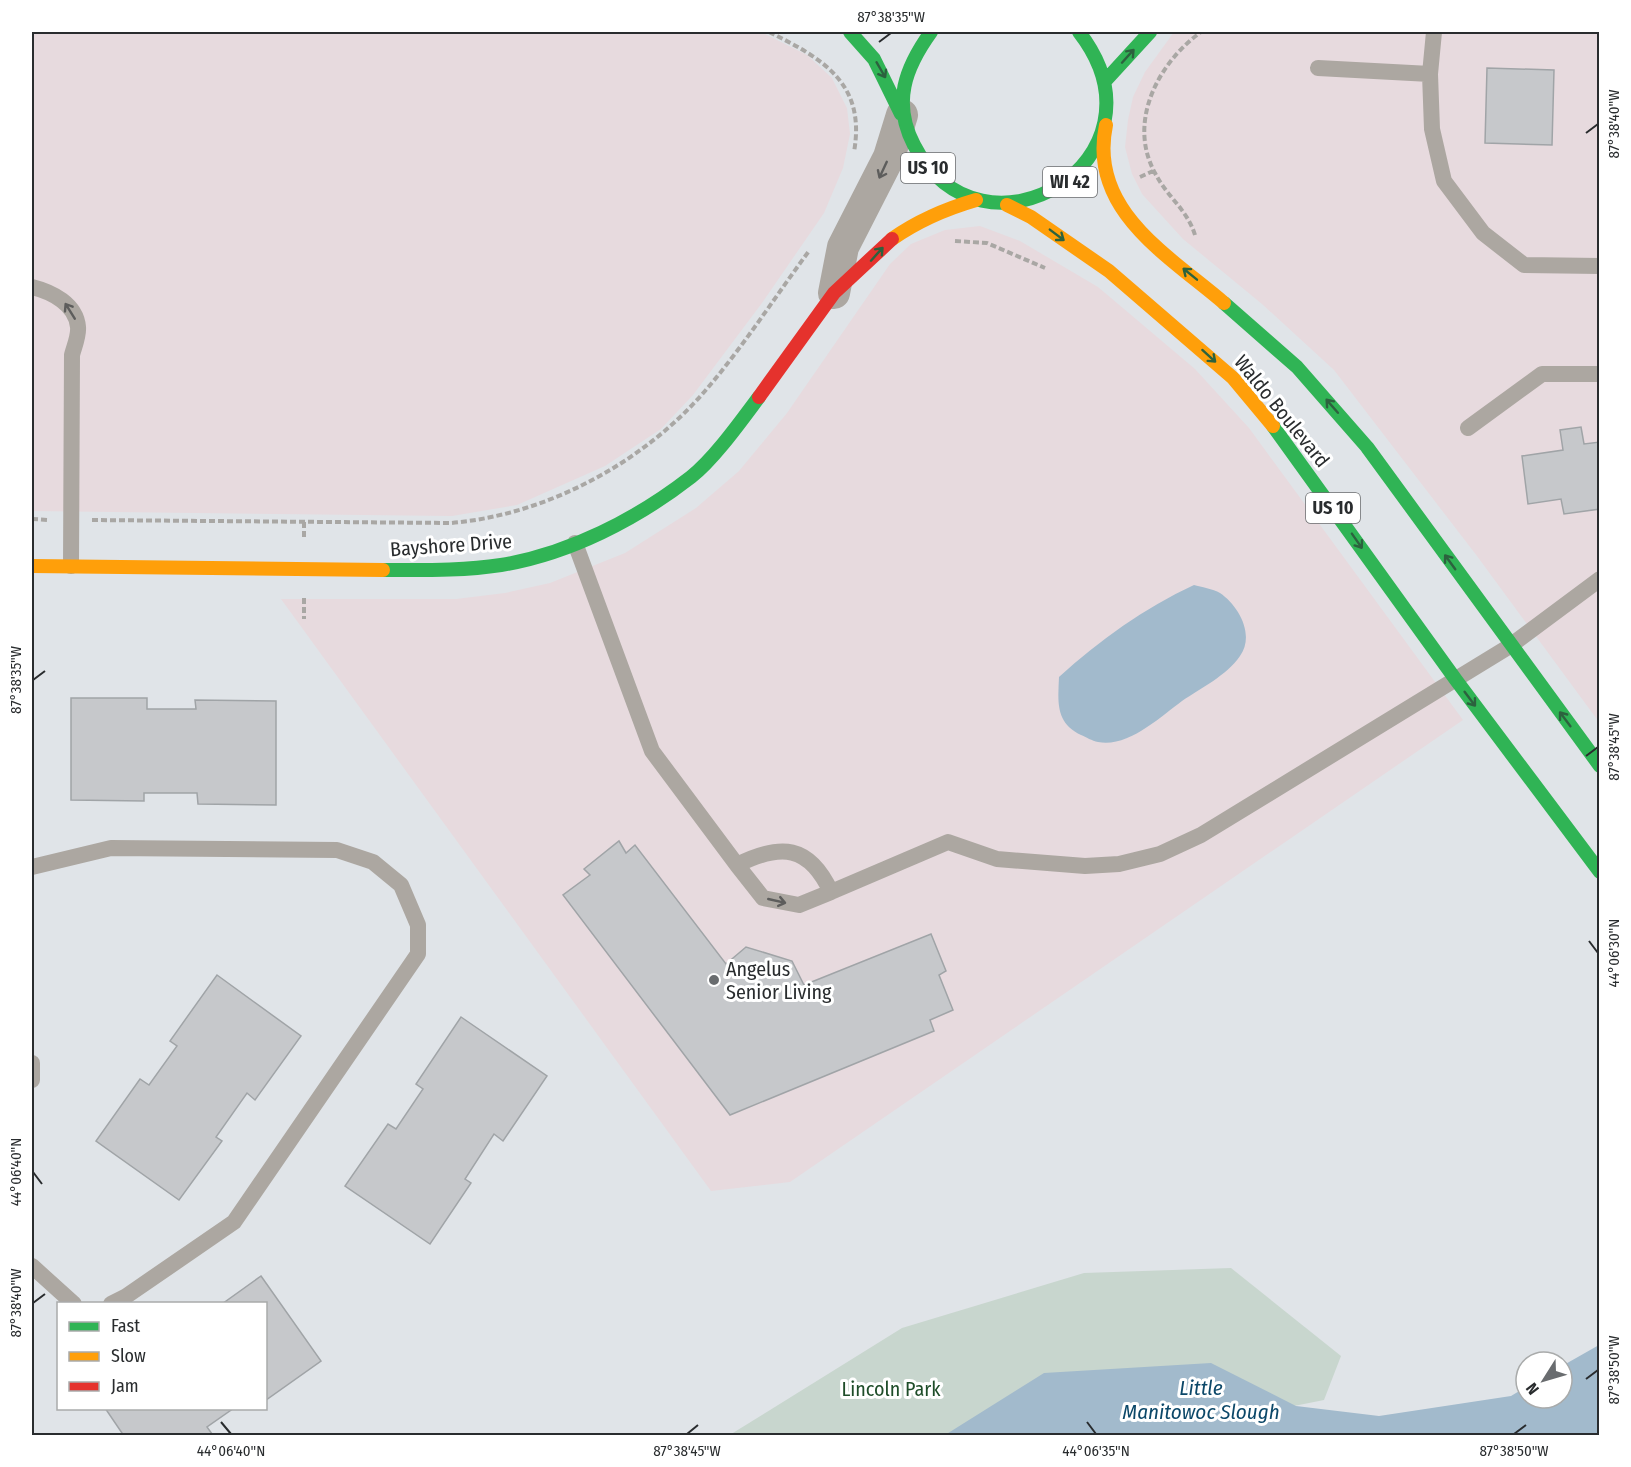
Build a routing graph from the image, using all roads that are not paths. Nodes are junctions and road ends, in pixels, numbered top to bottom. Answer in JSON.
{"nodes":[{"id":1,"x":850,"y":32,"type":"edge"},
{"id":2,"x":931,"y":32,"type":"edge"},
{"id":3,"x":1079,"y":32,"type":"edge"},
{"id":4,"x":1150,"y":32,"type":"edge"},
{"id":5,"x":1434,"y":32,"type":"edge"},
{"id":6,"x":1318,"y":68,"type":"dead end"},
{"id":7,"x":1430,"y":74,"type":"junction"},
{"id":8,"x":1106,"y":80,"type":"junction"},
{"id":9,"x":902,"y":115,"type":"junction"},
{"id":10,"x":1106,"y":125,"type":"junction"},
{"id":11,"x":976,"y":200,"type":"junction"},
{"id":12,"x":1007,"y":205,"type":"junction"},
{"id":13,"x":1599,"y":266,"type":"edge"},
{"id":14,"x":32,"y":287,"type":"edge"},
{"id":15,"x":834,"y":293,"type":"junction"},
{"id":16,"x":1599,"y":374,"type":"edge"},
{"id":17,"x":1468,"y":428,"type":"dead end"},
{"id":18,"x":575,"y":543,"type":"junction"},
{"id":19,"x":32,"y":566,"type":"edge"},
{"id":20,"x":71,"y":566,"type":"junction"},
{"id":21,"x":1599,"y":579,"type":"edge"},
{"id":22,"x":1510,"y":646,"type":"junction"},
{"id":23,"x":1456,"y":680,"type":"junction"},
{"id":24,"x":1599,"y":766,"type":"edge"},
{"id":25,"x":737,"y":865,"type":"junction"},
{"id":26,"x":32,"y":867,"type":"edge"},
{"id":27,"x":1599,"y":872,"type":"edge"},
{"id":28,"x":831,"y":892,"type":"junction"},
{"id":29,"x":32,"y":1063,"type":"edge"},
{"id":30,"x":32,"y":1080,"type":"edge"},
{"id":31,"x":32,"y":1266,"type":"edge"},
{"id":32,"x":72,"y":1302,"type":"edge"},
{"id":33,"x":115,"y":1302,"type":"edge"}],
"edges":[{"from":1,"to":9,"type":"main road","one_way":true},
{"from":2,"to":9,"type":"main road","number":"US 10"},
{"from":3,"to":8,"type":"main road"},
{"from":8,"to":4,"type":"main road","one_way":true},
{"from":5,"to":7,"type":"lane"},
{"from":6,"to":7,"type":"lane"},
{"from":7,"to":13,"type":"lane"},
{"from":8,"to":10,"type":"main road"},
{"from":9,"to":11,"type":"main road","number":"US 10"},
{"from":9,"to":15,"type":"street","one_way":true},
{"from":10,"to":12,"type":"main road","number":"WI 42"},
{"from":22,"to":10,"type":"main road","name":"Waldo Boulevard","one_way":true},
{"from":11,"to":12,"type":"main road","number":"US 10"},
{"from":15,"to":11,"type":"main road","name":"Bayshore Drive","one_way":true},
{"from":12,"to":23,"type":"main road","name":"Waldo Boulevard","number":"US 10","one_way":true},
{"from":20,"to":14,"type":"lane","one_way":true},
{"from":15,"to":18,"type":"main road","name":"Bayshore Drive"},
{"from":16,"to":17,"type":"lane"},
{"from":18,"to":20,"type":"main road","name":"Bayshore Drive"},
{"from":18,"to":25,"type":"lane"},
{"from":19,"to":20,"type":"main road","name":"Bayshore Drive"},
{"from":21,"to":22,"type":"lane"},
{"from":22,"to":23,"type":"lane"},
{"from":24,"to":22,"type":"main road","name":"Waldo Boulevard","one_way":true},
{"from":23,"to":27,"type":"main road","name":"Waldo Boulevard","number":"US 10","one_way":true},
{"from":23,"to":28,"type":"lane"},
{"from":25,"to":28,"type":"lane","one_way":true},
{"from":25,"to":28,"type":"lane"},
{"from":26,"to":33,"type":"lane"},
{"from":29,"to":30,"type":"lane"},
{"from":31,"to":32,"type":"lane"}]}
